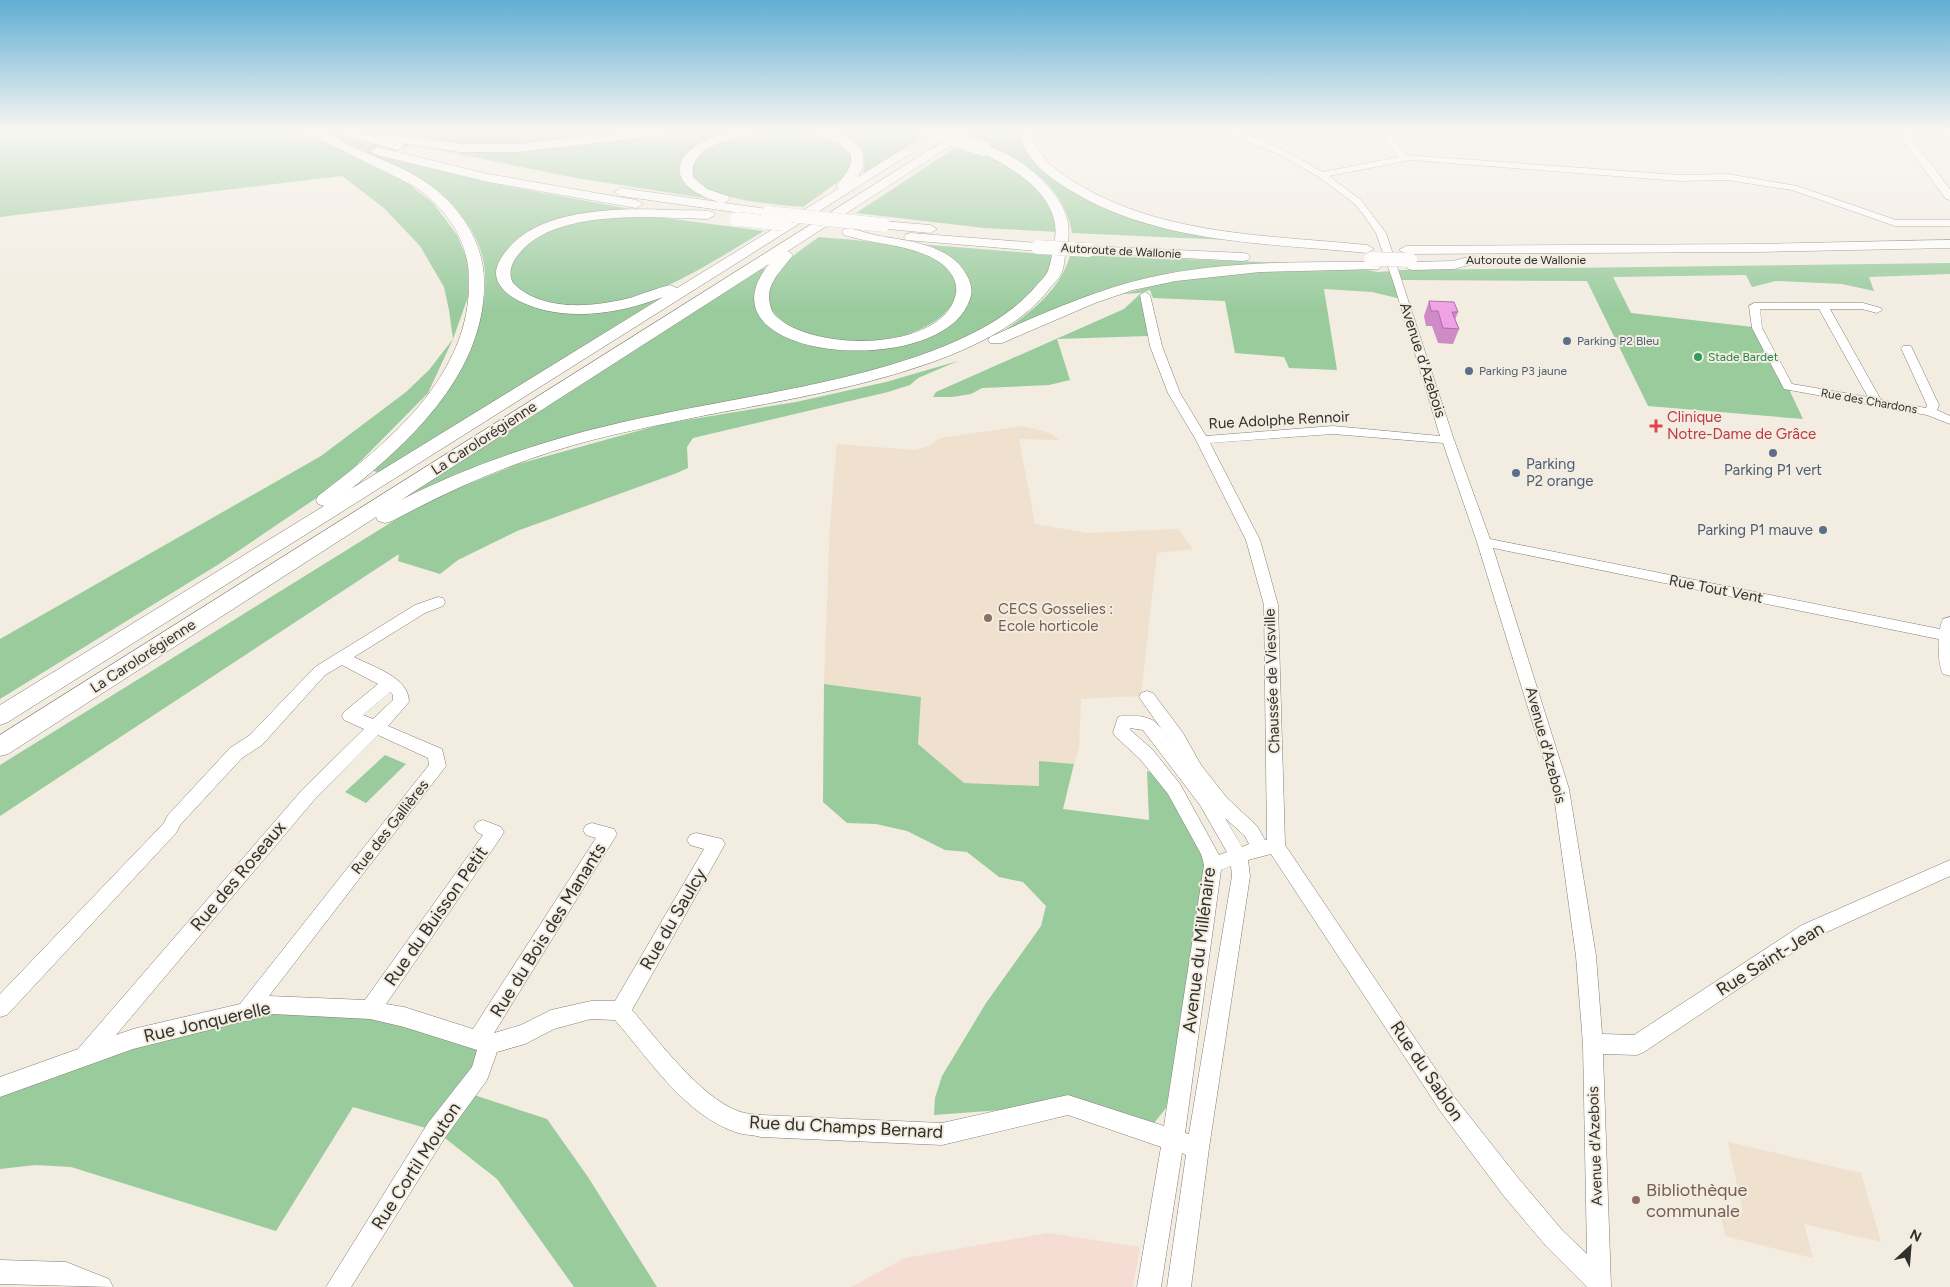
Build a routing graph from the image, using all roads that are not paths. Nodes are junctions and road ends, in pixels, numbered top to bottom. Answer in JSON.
{"nodes":[{"id":1,"x":429,"y":190,"type":"edge"},
{"id":2,"x":550,"y":190,"type":"edge"},
{"id":3,"x":620,"y":190,"type":"edge"},
{"id":4,"x":700,"y":190,"type":"edge"},
{"id":5,"x":842,"y":190,"type":"edge"},
{"id":6,"x":856,"y":190,"type":"edge"},
{"id":7,"x":863,"y":190,"type":"edge"},
{"id":8,"x":1044,"y":190,"type":"edge"},
{"id":9,"x":1077,"y":190,"type":"edge"},
{"id":10,"x":1342,"y":190,"type":"edge"},
{"id":11,"x":1800,"y":190,"type":"edge"},
{"id":12,"x":759,"y":210,"type":"junction"},
{"id":13,"x":821,"y":214,"type":"junction"},
{"id":14,"x":708,"y":215,"type":"junction"},
{"id":15,"x":1950,"y":223,"type":"edge"},
{"id":16,"x":867,"y":236,"type":"junction"},
{"id":17,"x":1039,"y":243,"type":"junction"},
{"id":18,"x":1950,"y":244,"type":"edge"},
{"id":19,"x":1950,"y":255,"type":"edge"},
{"id":20,"x":739,"y":257,"type":"junction"},
{"id":21,"x":1370,"y":258,"type":"junction"},
{"id":22,"x":1410,"y":259,"type":"junction"},
{"id":23,"x":1145,"y":295,"type":"dead end"},
{"id":24,"x":1823,"y":306,"type":"junction"},
{"id":25,"x":1877,"y":310,"type":"dead end"},
{"id":26,"x":1907,"y":348,"type":"dead end"},
{"id":27,"x":884,"y":373,"type":"junction"},
{"id":28,"x":1876,"y":402,"type":"junction"},
{"id":29,"x":1930,"y":412,"type":"junction"},
{"id":30,"x":1950,"y":420,"type":"edge"},
{"id":31,"x":1202,"y":440,"type":"junction"},
{"id":32,"x":1448,"y":440,"type":"junction"},
{"id":33,"x":1484,"y":542,"type":"junction"},
{"id":34,"x":259,"y":556,"type":"junction"},
{"id":35,"x":438,"y":602,"type":"dead end"},
{"id":36,"x":1949,"y":630,"type":"edge"},
{"id":37,"x":176,"y":635,"type":"junction"},
{"id":38,"x":340,"y":657,"type":"junction"},
{"id":39,"x":1950,"y":669,"type":"edge"},
{"id":40,"x":390,"y":683,"type":"junction"},
{"id":41,"x":1147,"y":697,"type":"dead end"},
{"id":42,"x":0,"y":716,"type":"edge"},
{"id":43,"x":378,"y":728,"type":"junction"},
{"id":44,"x":0,"y":747,"type":"edge"},
{"id":45,"x":483,"y":827,"type":"dead end"},
{"id":46,"x":592,"y":830,"type":"dead end"},
{"id":47,"x":696,"y":840,"type":"dead end"},
{"id":48,"x":1268,"y":848,"type":"junction"},
{"id":49,"x":1238,"y":856,"type":"junction"},
{"id":50,"x":1213,"y":865,"type":"junction"},
{"id":51,"x":1950,"y":868,"type":"edge"},
{"id":52,"x":0,"y":1008,"type":"edge"},
{"id":53,"x":370,"y":1010,"type":"junction"},
{"id":54,"x":246,"y":1011,"type":"junction"},
{"id":55,"x":620,"y":1011,"type":"junction"},
{"id":56,"x":484,"y":1042,"type":"junction"},
{"id":57,"x":1593,"y":1044,"type":"junction"},
{"id":58,"x":84,"y":1058,"type":"junction"},
{"id":59,"x":0,"y":1087,"type":"edge"},
{"id":60,"x":1173,"y":1140,"type":"junction"},
{"id":61,"x":1198,"y":1148,"type":"junction"},
{"id":62,"x":0,"y":1272,"type":"edge"},
{"id":63,"x":1598,"y":1283,"type":"edge"},
{"id":64,"x":101,"y":1287,"type":"edge"},
{"id":65,"x":338,"y":1287,"type":"edge"},
{"id":66,"x":1149,"y":1287,"type":"edge"},
{"id":67,"x":1179,"y":1287,"type":"edge"}],
"edges":[{"from":1,"to":34,"type":"highway"},
{"from":2,"to":14,"type":"highway","name":"Autoroute de Wallonie"},
{"from":3,"to":12,"type":"highway","name":"Autoroute de Wallonie"},
{"from":4,"to":12,"type":"highway"},
{"from":5,"to":13,"type":"highway"},
{"from":6,"to":13,"type":"highway","name":"La Carolorégienne"},
{"from":7,"to":13,"type":"highway","name":"La Carolorégienne"},
{"from":8,"to":27,"type":"highway","bridge":true},
{"from":9,"to":21,"type":"highway"},
{"from":10,"to":32,"type":"street","name":"Avenue d'Azebois"},
{"from":11,"to":15,"type":"street"},
{"from":12,"to":17,"type":"highway","name":"Autoroute de Wallonie","bridge":true},
{"from":13,"to":16,"type":"highway"},
{"from":13,"to":20,"type":"highway","name":"La Carolorégienne"},
{"from":13,"to":37,"type":"highway","name":"La Carolorégienne"},
{"from":14,"to":16,"type":"highway","name":"Autoroute de Wallonie","bridge":true},
{"from":14,"to":20,"type":"highway"},
{"from":16,"to":17,"type":"highway","name":"Autoroute de Wallonie"},
{"from":17,"to":21,"type":"highway","name":"Autoroute de Wallonie","bridge":true},
{"from":18,"to":22,"type":"highway","name":"Autoroute de Wallonie"},
{"from":19,"to":22,"type":"highway","name":"Autoroute de Wallonie"},
{"from":20,"to":34,"type":"highway","name":"La Carolorégienne"},
{"from":21,"to":22,"type":"highway"},
{"from":21,"to":27,"type":"highway"},
{"from":23,"to":31,"type":"street","name":"Chaussée de Viesville"},
{"from":24,"to":25,"type":"street"},
{"from":24,"to":28,"type":"street"},
{"from":24,"to":28,"type":"street","name":"Rue des Chardons"},
{"from":26,"to":29,"type":"street"},
{"from":27,"to":37,"type":"highway"},
{"from":28,"to":29,"type":"street","name":"Rue des Chardons"},
{"from":29,"to":30,"type":"street","name":"Rue des Chardons"},
{"from":31,"to":32,"type":"street","name":"Rue Adolphe Rennoir"},
{"from":31,"to":48,"type":"street","name":"Chaussée de Viesville"},
{"from":32,"to":33,"type":"street","name":"Avenue d'Azebois"},
{"from":33,"to":36,"type":"street","name":"Rue Tout Vent"},
{"from":33,"to":57,"type":"street","name":"Avenue d'Azebois"},
{"from":34,"to":42,"type":"highway","name":"La Carolorégienne"},
{"from":35,"to":38,"type":"street"},
{"from":36,"to":39,"type":"main road"},
{"from":37,"to":44,"type":"highway","name":"La Carolorégienne"},
{"from":38,"to":40,"type":"street"},
{"from":38,"to":52,"type":"street"},
{"from":40,"to":43,"type":"street","name":"Rue des Roseaux"},
{"from":40,"to":43,"type":"street","name":"Rue des Gallières"},
{"from":41,"to":48,"type":"street","name":"Rue du Sablon"},
{"from":43,"to":54,"type":"street","name":"Rue des Gallières"},
{"from":43,"to":58,"type":"street","name":"Rue des Roseaux"},
{"from":45,"to":53,"type":"street","name":"Rue du Buisson Petit"},
{"from":46,"to":56,"type":"street","name":"Rue du Bois des Manants"},
{"from":47,"to":55,"type":"street","name":"Rue du Saulcy"},
{"from":48,"to":49,"type":"street"},
{"from":48,"to":63,"type":"street","name":"Rue du Sablon"},
{"from":49,"to":50,"type":"street"},
{"from":49,"to":50,"type":"street","name":"Avenue du Millénaire"},
{"from":49,"to":61,"type":"street","name":"Avenue du Millénaire"},
{"from":50,"to":60,"type":"street","name":"Avenue du Millénaire"},
{"from":51,"to":57,"type":"street","name":"Rue Saint-Jean"},
{"from":53,"to":54,"type":"street","name":"Rue Jonquerelle"},
{"from":53,"to":56,"type":"street","name":"Rue Jonquerelle"},
{"from":54,"to":58,"type":"street","name":"Rue Jonquerelle"},
{"from":55,"to":56,"type":"street"},
{"from":55,"to":60,"type":"street","name":"Rue du Champs Bernard"},
{"from":56,"to":65,"type":"street","name":"Rue Cortil Mouton"},
{"from":57,"to":63,"type":"street","name":"Avenue d'Azebois"},
{"from":58,"to":59,"type":"street","name":"Rue Jonquerelle"},
{"from":60,"to":61,"type":"street","name":"Rue du Champs Bernard"},
{"from":60,"to":66,"type":"street","name":"Avenue du Millénaire"},
{"from":61,"to":67,"type":"street","name":"Avenue du Millénaire"},
{"from":62,"to":64,"type":"street"}]}
